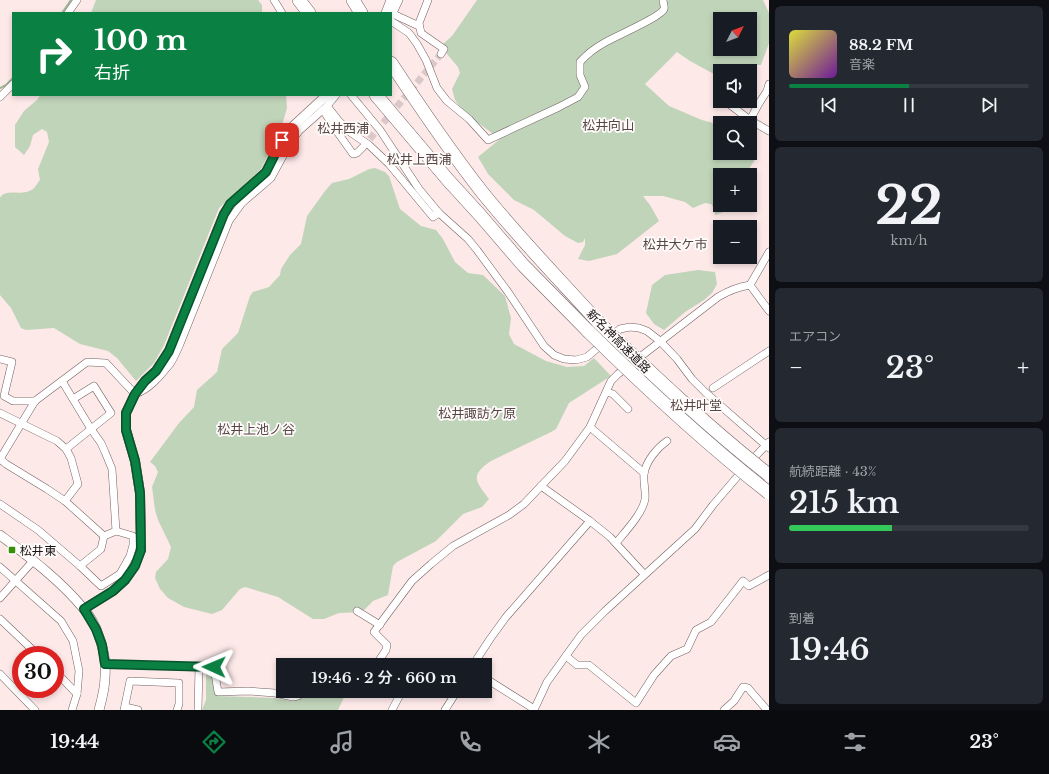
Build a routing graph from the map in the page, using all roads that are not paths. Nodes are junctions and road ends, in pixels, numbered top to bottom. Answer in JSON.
{"nodes":[{"id":1,"x":77,"y":0,"type":"edge"},
{"id":2,"x":274,"y":0,"type":"edge"},
{"id":3,"x":299,"y":0,"type":"edge"},
{"id":4,"x":354,"y":0,"type":"edge"},
{"id":5,"x":391,"y":0,"type":"edge"},
{"id":6,"x":399,"y":0,"type":"edge"},
{"id":7,"x":428,"y":0,"type":"edge"},
{"id":8,"x":663,"y":0,"type":"edge"},
{"id":9,"x":69,"y":12,"type":"edge"},
{"id":10,"x":281,"y":12,"type":"edge"},
{"id":11,"x":308,"y":12,"type":"edge"},
{"id":12,"x":360,"y":12,"type":"edge"},
{"id":13,"x":390,"y":12,"type":"edge"},
{"id":14,"x":392,"y":12,"type":"edge"},
{"id":15,"x":392,"y":17,"type":"edge"},
{"id":16,"x":392,"y":18,"type":"edge"},
{"id":17,"x":419,"y":26,"type":"junction"},
{"id":18,"x":441,"y":54,"type":"dead end"},
{"id":19,"x":392,"y":64,"type":"edge"},
{"id":20,"x":769,"y":84,"type":"edge"},
{"id":21,"x":12,"y":85,"type":"edge"},
{"id":22,"x":326,"y":96,"type":"edge"},
{"id":23,"x":335,"y":96,"type":"edge"},
{"id":24,"x":352,"y":96,"type":"edge"},
{"id":25,"x":377,"y":96,"type":"edge"},
{"id":26,"x":0,"y":97,"type":"edge"},
{"id":27,"x":325,"y":108,"type":"junction"},
{"id":28,"x":734,"y":108,"type":"edge"},
{"id":29,"x":745,"y":116,"type":"edge"},
{"id":30,"x":752,"y":116,"type":"edge"},
{"id":31,"x":757,"y":124,"type":"edge"},
{"id":32,"x":769,"y":131,"type":"edge"},
{"id":33,"x":363,"y":147,"type":"dead end"},
{"id":34,"x":439,"y":213,"type":"junction"},
{"id":35,"x":769,"y":252,"type":"edge"},
{"id":36,"x":750,"y":285,"type":"junction"},
{"id":37,"x":768,"y":307,"type":"edge"},
{"id":38,"x":660,"y":341,"type":"junction"},
{"id":39,"x":769,"y":351,"type":"edge"},
{"id":40,"x":0,"y":359,"type":"edge"},
{"id":41,"x":62,"y":381,"type":"junction"},
{"id":42,"x":713,"y":388,"type":"dead end"},
{"id":43,"x":607,"y":392,"type":"junction"},
{"id":44,"x":135,"y":394,"type":"junction"},
{"id":45,"x":73,"y":399,"type":"junction"},
{"id":46,"x":35,"y":401,"type":"junction"},
{"id":47,"x":628,"y":409,"type":"dead end"},
{"id":48,"x":0,"y":412,"type":"edge"},
{"id":49,"x":22,"y":423,"type":"junction"},
{"id":50,"x":590,"y":427,"type":"junction"},
{"id":51,"x":91,"y":429,"type":"junction"},
{"id":52,"x":667,"y":441,"type":"dead end"},
{"id":53,"x":768,"y":445,"type":"edge"},
{"id":54,"x":66,"y":449,"type":"junction"},
{"id":55,"x":0,"y":459,"type":"edge"},
{"id":56,"x":644,"y":473,"type":"junction"},
{"id":57,"x":769,"y":475,"type":"edge"},
{"id":58,"x":541,"y":486,"type":"junction"},
{"id":59,"x":769,"y":493,"type":"edge"},
{"id":60,"x":65,"y":501,"type":"junction"},
{"id":61,"x":0,"y":504,"type":"edge"},
{"id":62,"x":590,"y":521,"type":"junction"},
{"id":63,"x":116,"y":531,"type":"junction"},
{"id":64,"x":0,"y":535,"type":"edge"},
{"id":65,"x":104,"y":536,"type":"junction"},
{"id":66,"x":616,"y":543,"type":"junction"},
{"id":67,"x":33,"y":560,"type":"junction"},
{"id":68,"x":80,"y":566,"type":"junction"},
{"id":69,"x":0,"y":567,"type":"edge"},
{"id":70,"x":644,"y":574,"type":"junction"},
{"id":71,"x":769,"y":574,"type":"edge"},
{"id":72,"x":16,"y":580,"type":"junction"},
{"id":73,"x":0,"y":598,"type":"edge"},
{"id":74,"x":84,"y":609,"type":"junction"},
{"id":75,"x":358,"y":611,"type":"dead end"},
{"id":76,"x":0,"y":619,"type":"edge"},
{"id":77,"x":380,"y":624,"type":"junction"},
{"id":78,"x":28,"y":646,"type":"edge"},
{"id":79,"x":566,"y":656,"type":"junction"},
{"id":80,"x":381,"y":658,"type":"edge"},
{"id":81,"x":478,"y":658,"type":"edge"},
{"id":82,"x":105,"y":664,"type":"junction"},
{"id":83,"x":199,"y":667,"type":"junction"},
{"id":84,"x":0,"y":674,"type":"edge"},
{"id":85,"x":64,"y":681,"type":"edge"},
{"id":86,"x":492,"y":682,"type":"edge"},
{"id":87,"x":276,"y":693,"type":"edge"},
{"id":88,"x":76,"y":694,"type":"junction"},
{"id":89,"x":398,"y":698,"type":"edge"},
{"id":90,"x":453,"y":698,"type":"edge"},
{"id":91,"x":125,"y":709,"type":"edge"},
{"id":92,"x":534,"y":709,"type":"edge"},
{"id":93,"x":35,"y":710,"type":"edge"},
{"id":94,"x":72,"y":710,"type":"edge"},
{"id":95,"x":99,"y":710,"type":"edge"},
{"id":96,"x":138,"y":710,"type":"edge"},
{"id":97,"x":177,"y":710,"type":"edge"},
{"id":98,"x":198,"y":710,"type":"edge"},
{"id":99,"x":392,"y":710,"type":"edge"},
{"id":100,"x":445,"y":710,"type":"edge"},
{"id":101,"x":724,"y":710,"type":"edge"},
{"id":102,"x":767,"y":710,"type":"edge"}],
"edges":[{"from":1,"to":9,"type":"street"},
{"from":2,"to":10,"type":"street"},
{"from":3,"to":11,"type":"highway"},
{"from":4,"to":12,"type":"highway"},
{"from":5,"to":13,"type":"street"},
{"from":6,"to":14,"type":"street"},
{"from":7,"to":17,"type":"street"},
{"from":8,"to":16,"type":"street"},
{"from":15,"to":17,"type":"street"},
{"from":17,"to":18,"type":"street"},
{"from":19,"to":57,"type":"highway","name":"新名神高速道路","bridge":true},
{"from":20,"to":30,"type":"street"},
{"from":21,"to":26,"type":"street"},
{"from":22,"to":44,"type":"street"},
{"from":23,"to":27,"type":"street"},
{"from":24,"to":34,"type":"street"},
{"from":25,"to":59,"type":"highway","name":"新名神高速道路","bridge":true},
{"from":27,"to":33,"type":"street"},
{"from":27,"to":34,"type":"street"},
{"from":27,"to":44,"type":"street"},
{"from":28,"to":29,"type":"street"},
{"from":31,"to":32,"type":"street"},
{"from":34,"to":38,"type":"street"},
{"from":35,"to":36,"type":"street"},
{"from":36,"to":37,"type":"street"},
{"from":36,"to":38,"type":"street"},
{"from":38,"to":43,"type":"street"},
{"from":38,"to":53,"type":"street"},
{"from":39,"to":42,"type":"street"},
{"from":40,"to":46,"type":"street"},
{"from":41,"to":44,"type":"street"},
{"from":41,"to":45,"type":"street"},
{"from":41,"to":46,"type":"street"},
{"from":43,"to":47,"type":"street"},
{"from":43,"to":50,"type":"street"},
{"from":44,"to":74,"type":"street"},
{"from":45,"to":51,"type":"street"},
{"from":45,"to":51,"type":"street"},
{"from":46,"to":49,"type":"street"},
{"from":48,"to":49,"type":"street"},
{"from":49,"to":54,"type":"street"},
{"from":49,"to":55,"type":"street"},
{"from":50,"to":56,"type":"street"},
{"from":50,"to":58,"type":"street"},
{"from":51,"to":54,"type":"street"},
{"from":51,"to":63,"type":"street"},
{"from":52,"to":56,"type":"street"},
{"from":53,"to":70,"type":"street"},
{"from":54,"to":60,"type":"street"},
{"from":55,"to":60,"type":"street"},
{"from":56,"to":66,"type":"street"},
{"from":58,"to":62,"type":"street"},
{"from":58,"to":77,"type":"street"},
{"from":60,"to":65,"type":"street"},
{"from":61,"to":68,"type":"street"},
{"from":62,"to":66,"type":"street"},
{"from":62,"to":81,"type":"street"},
{"from":63,"to":65,"type":"street"},
{"from":63,"to":68,"type":"street"},
{"from":64,"to":67,"type":"street"},
{"from":65,"to":68,"type":"street"},
{"from":66,"to":70,"type":"street"},
{"from":67,"to":72,"type":"street"},
{"from":67,"to":74,"type":"street"},
{"from":69,"to":72,"type":"street"},
{"from":70,"to":79,"type":"street"},
{"from":71,"to":79,"type":"street"},
{"from":72,"to":73,"type":"street"},
{"from":72,"to":88,"type":"street"},
{"from":74,"to":82,"type":"street"},
{"from":75,"to":77,"type":"street"},
{"from":76,"to":78,"type":"street"},
{"from":77,"to":80,"type":"street"},
{"from":79,"to":92,"type":"street"},
{"from":82,"to":83,"type":"street"},
{"from":82,"to":95,"type":"street"},
{"from":83,"to":87,"type":"street"},
{"from":83,"to":98,"type":"street"},
{"from":84,"to":93,"type":"street"},
{"from":85,"to":88,"type":"street"},
{"from":86,"to":92,"type":"street"},
{"from":88,"to":94,"type":"street"},
{"from":89,"to":99,"type":"street"},
{"from":90,"to":100,"type":"street"},
{"from":91,"to":96,"type":"street"},
{"from":91,"to":97,"type":"street"},
{"from":101,"to":102,"type":"street"}]}
